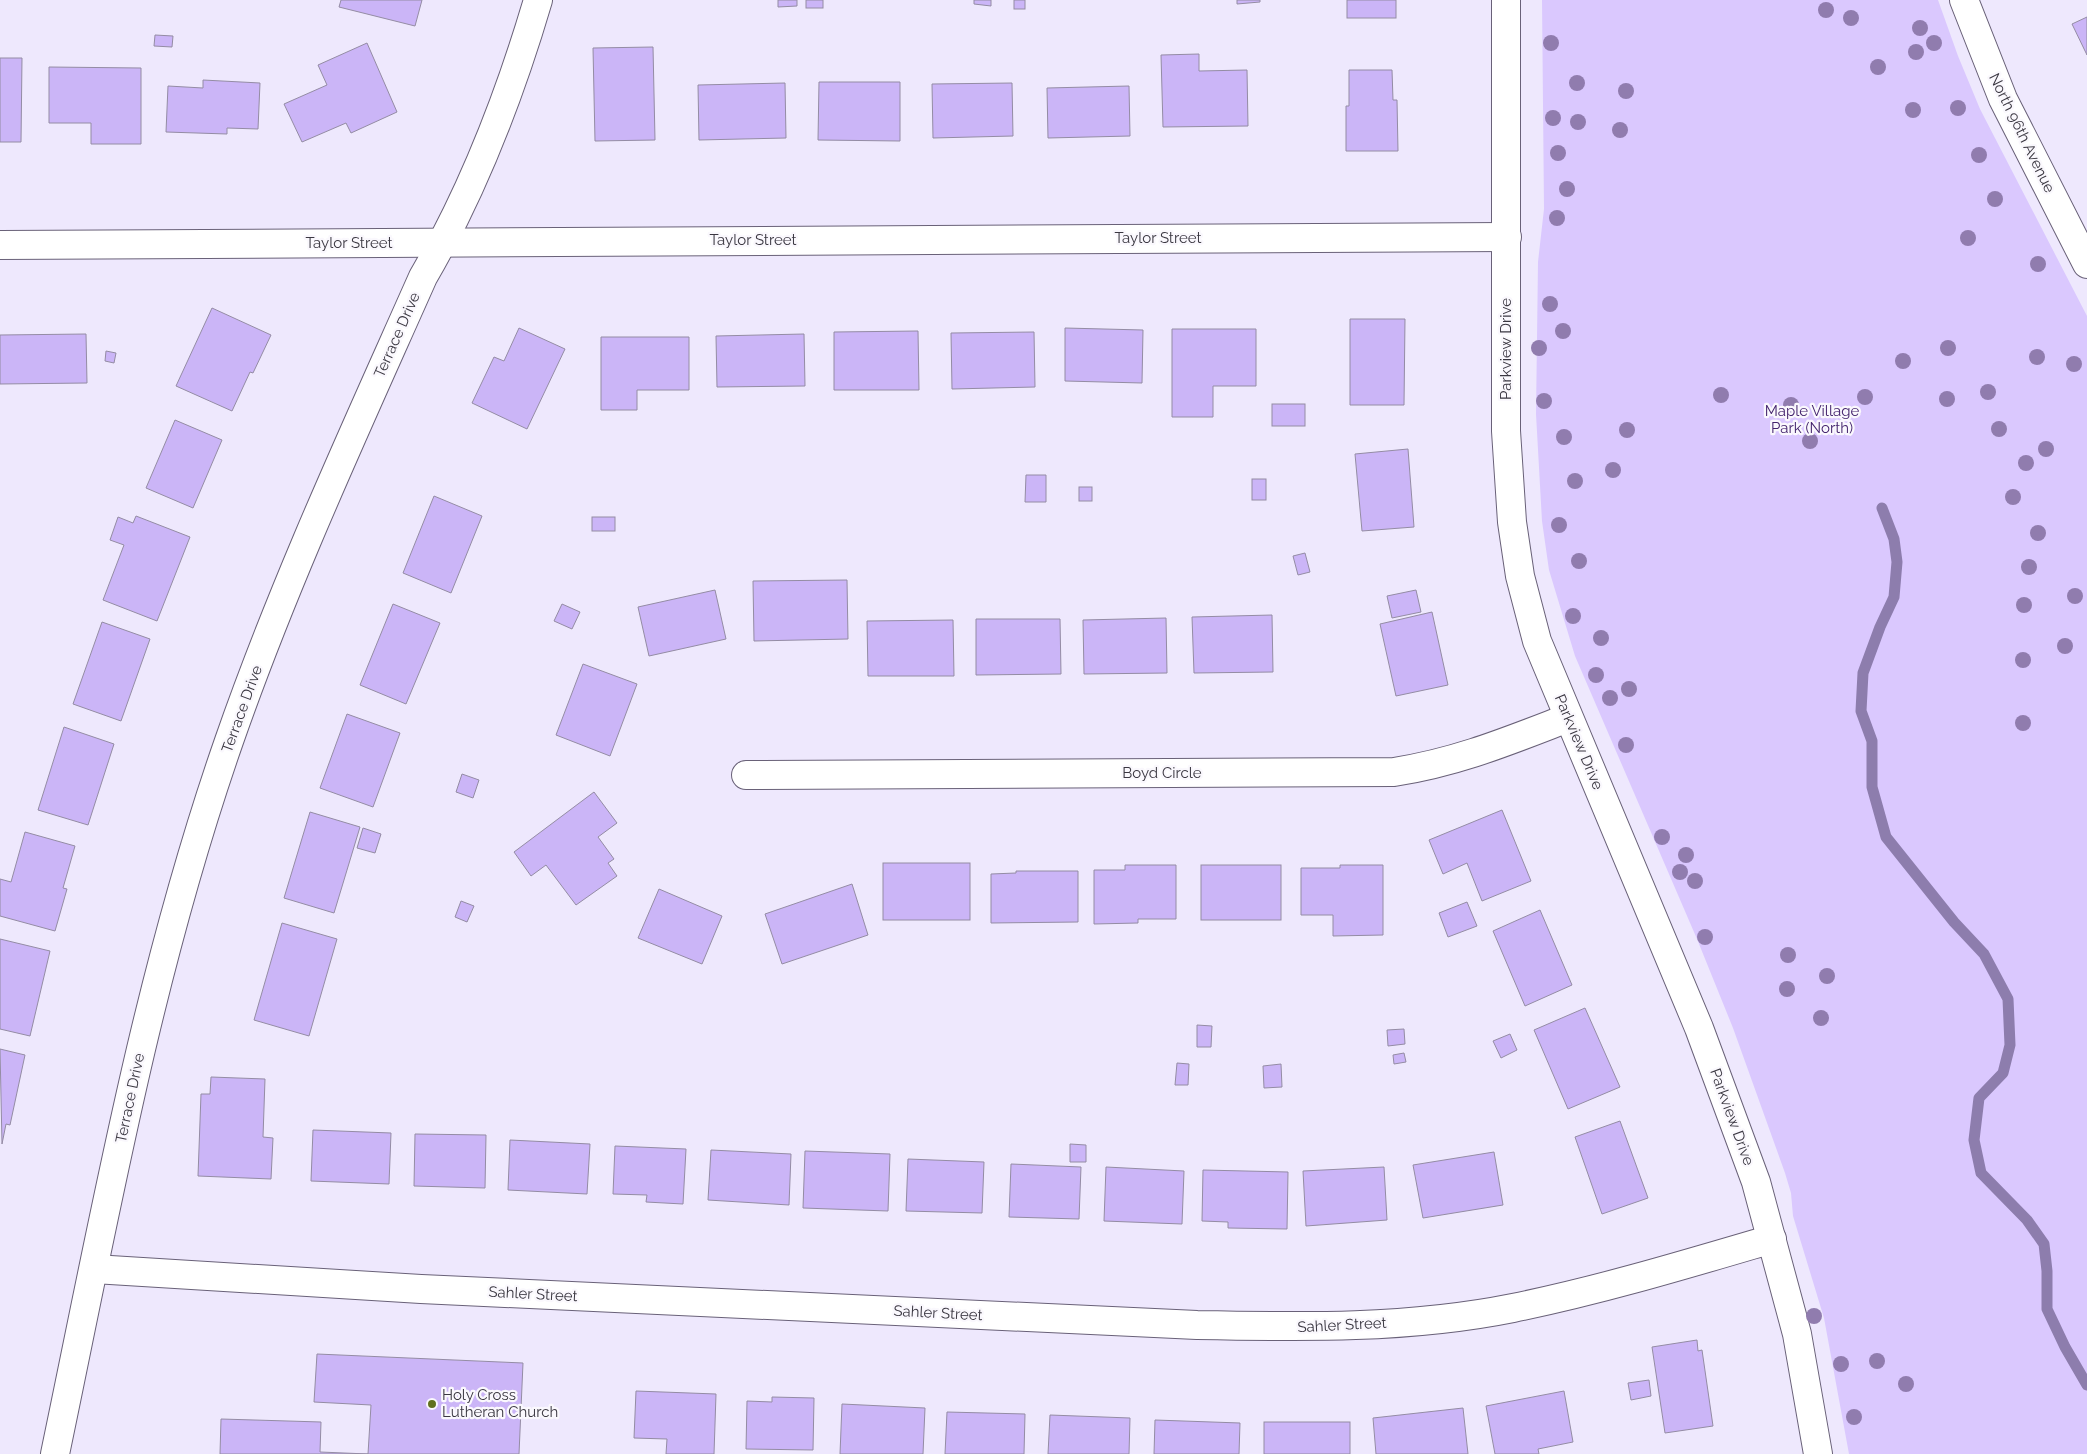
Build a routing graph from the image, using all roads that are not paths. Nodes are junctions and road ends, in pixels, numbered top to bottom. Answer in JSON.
{"nodes":[{"id":1,"x":538,"y":0,"type":"edge"},
{"id":2,"x":1506,"y":0,"type":"edge"},
{"id":3,"x":1964,"y":0,"type":"edge"},
{"id":4,"x":1507,"y":238,"type":"junction"},
{"id":5,"x":443,"y":242,"type":"junction"},
{"id":6,"x":0,"y":245,"type":"edge"},
{"id":7,"x":2087,"y":264,"type":"edge"},
{"id":8,"x":1568,"y":718,"type":"junction"},
{"id":9,"x":746,"y":775,"type":"dead end"},
{"id":10,"x":1772,"y":1239,"type":"junction"},
{"id":11,"x":94,"y":1269,"type":"junction"},
{"id":12,"x":55,"y":1454,"type":"edge"},
{"id":13,"x":1818,"y":1454,"type":"edge"}],
"edges":[{"from":1,"to":5,"type":"street","name":"Terrace Drive"},
{"from":2,"to":4,"type":"street","name":"Parkview Drive"},
{"from":3,"to":7,"type":"street","name":"North 96th Avenue"},
{"from":4,"to":5,"type":"street","name":"Taylor Street"},
{"from":4,"to":8,"type":"street","name":"Parkview Drive"},
{"from":5,"to":6,"type":"street","name":"Taylor Street"},
{"from":5,"to":11,"type":"street","name":"Terrace Drive"},
{"from":8,"to":9,"type":"street","name":"Boyd Circle"},
{"from":8,"to":10,"type":"street","name":"Parkview Drive"},
{"from":10,"to":11,"type":"street","name":"Sahler Street"},
{"from":10,"to":13,"type":"street","name":"Parkview Drive"},
{"from":11,"to":12,"type":"street","name":"Terrace Drive"}]}
